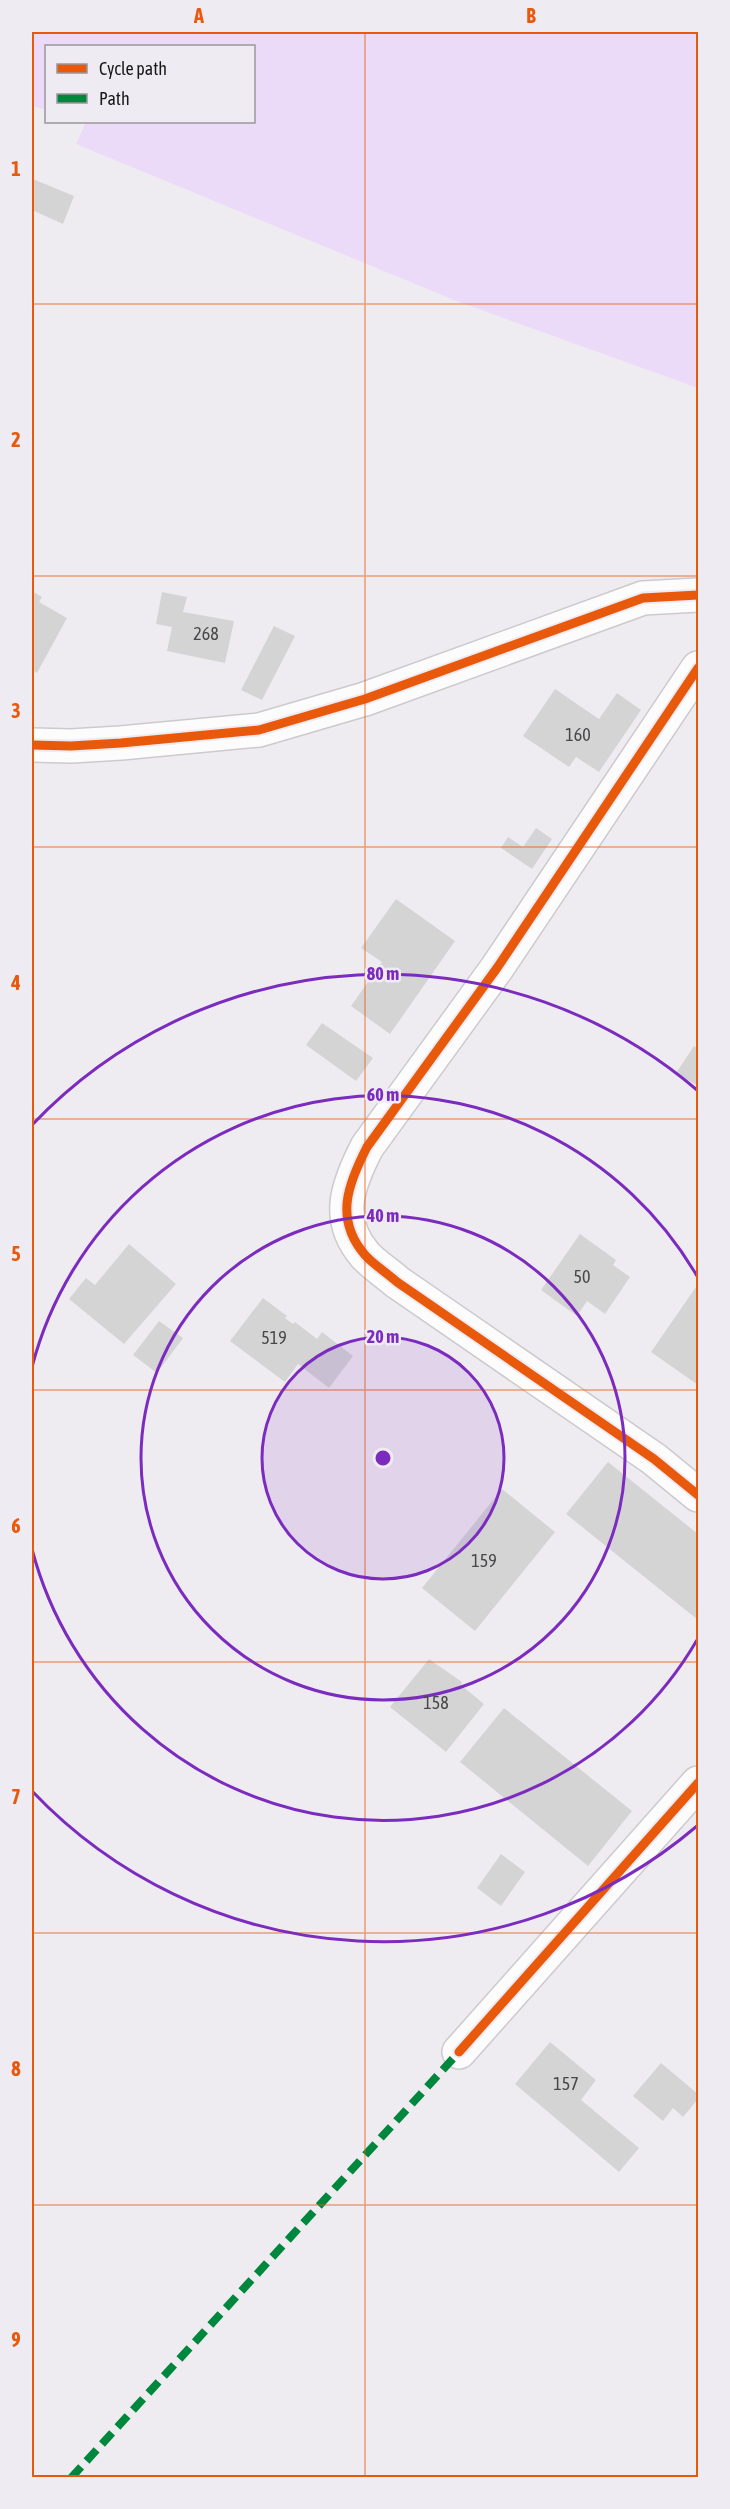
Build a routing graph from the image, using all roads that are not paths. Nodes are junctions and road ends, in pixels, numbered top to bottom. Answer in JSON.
{"nodes":[{"id":1,"x":699,"y":595,"type":"edge"},
{"id":2,"x":699,"y":668,"type":"edge"},
{"id":3,"x":32,"y":745,"type":"edge"},
{"id":4,"x":699,"y":1496,"type":"edge"},
{"id":5,"x":699,"y":1783,"type":"edge"},
{"id":6,"x":459,"y":2052,"type":"dead end"}],
"edges":[{"from":1,"to":3,"type":"street"},
{"from":2,"to":4,"type":"street"},
{"from":5,"to":6,"type":"street"}]}
